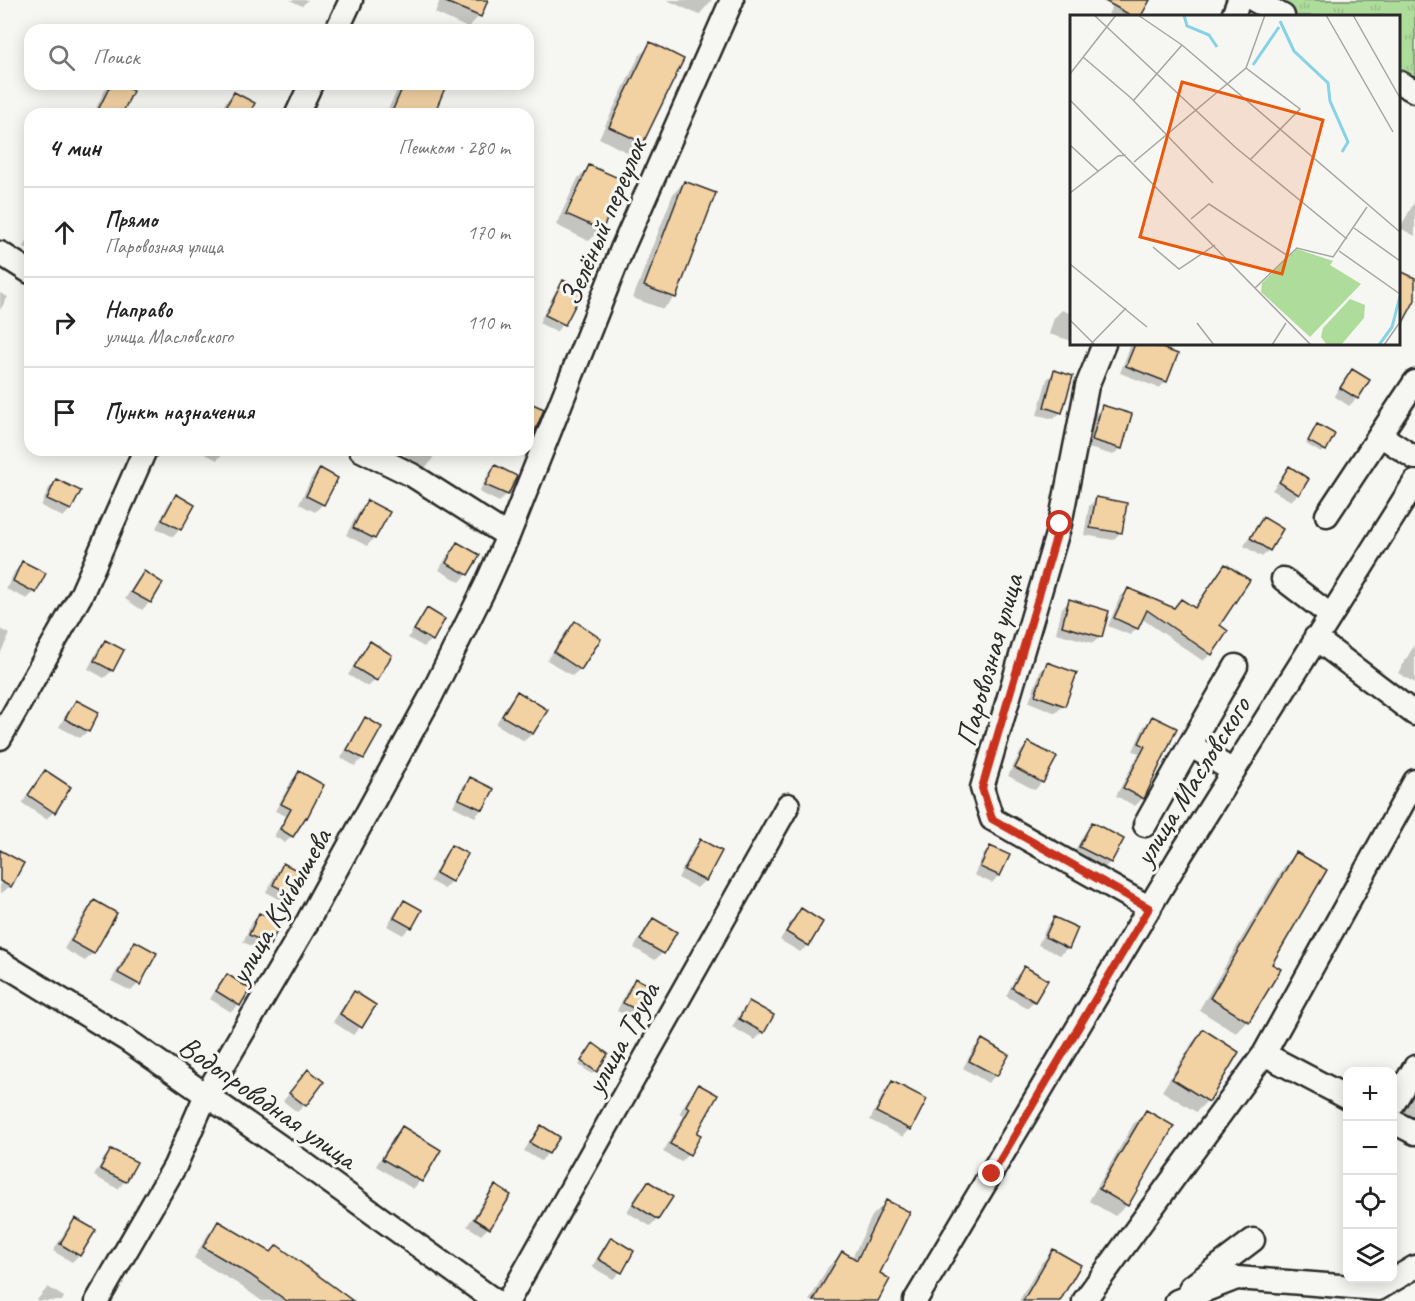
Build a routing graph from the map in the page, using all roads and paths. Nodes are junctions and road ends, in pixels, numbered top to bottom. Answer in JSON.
{"nodes":[{"id":1,"x":351,"y":0,"type":"edge"},
{"id":2,"x":732,"y":0,"type":"edge"},
{"id":3,"x":1239,"y":0,"type":"edge"},
{"id":4,"x":1254,"y":0,"type":"edge"},
{"id":5,"x":1233,"y":15,"type":"edge"},
{"id":6,"x":1281,"y":15,"type":"edge"},
{"id":7,"x":340,"y":24,"type":"edge"},
{"id":8,"x":1400,"y":83,"type":"edge"},
{"id":9,"x":308,"y":90,"type":"edge"},
{"id":10,"x":1415,"y":91,"type":"edge"},
{"id":11,"x":300,"y":108,"type":"edge"},
{"id":12,"x":0,"y":253,"type":"edge"},
{"id":13,"x":24,"y":268,"type":"edge"},
{"id":14,"x":1104,"y":345,"type":"edge"},
{"id":15,"x":1415,"y":382,"type":"edge"},
{"id":16,"x":1380,"y":435,"type":"junction"},
{"id":17,"x":142,"y":456,"type":"edge"},
{"id":18,"x":373,"y":456,"type":"edge"},
{"id":19,"x":1415,"y":458,"type":"edge"},
{"id":20,"x":1415,"y":482,"type":"edge"},
{"id":21,"x":1327,"y":515,"type":"dead end"},
{"id":22,"x":508,"y":536,"type":"junction"},
{"id":23,"x":1283,"y":579,"type":"dead end"},
{"id":24,"x":1330,"y":615,"type":"junction"},
{"id":25,"x":1315,"y":638,"type":"junction"},
{"id":26,"x":1236,"y":666,"type":"dead end"},
{"id":27,"x":1415,"y":714,"type":"edge"},
{"id":28,"x":0,"y":738,"type":"edge"},
{"id":29,"x":1190,"y":745,"type":"junction"},
{"id":30,"x":1233,"y":771,"type":"junction"},
{"id":31,"x":1415,"y":781,"type":"edge"},
{"id":32,"x":788,"y":805,"type":"dead end"},
{"id":33,"x":1145,"y":825,"type":"dead end"},
{"id":34,"x":1149,"y":908,"type":"junction"},
{"id":35,"x":0,"y":962,"type":"edge"},
{"id":36,"x":1264,"y":1054,"type":"junction"},
{"id":37,"x":1415,"y":1067,"type":"edge"},
{"id":38,"x":206,"y":1095,"type":"junction"},
{"id":39,"x":1343,"y":1096,"type":"edge"},
{"id":40,"x":1397,"y":1098,"type":"edge"},
{"id":41,"x":1397,"y":1124,"type":"edge"},
{"id":42,"x":1415,"y":1133,"type":"edge"},
{"id":43,"x":1253,"y":1240,"type":"dead end"},
{"id":44,"x":1415,"y":1267,"type":"edge"},
{"id":45,"x":97,"y":1301,"type":"edge"},
{"id":46,"x":495,"y":1301,"type":"edge"},
{"id":47,"x":508,"y":1301,"type":"edge"},
{"id":48,"x":915,"y":1301,"type":"edge"},
{"id":49,"x":1084,"y":1301,"type":"edge"},
{"id":50,"x":1175,"y":1301,"type":"edge"}],
"edges":[{"from":1,"to":7,"type":"street"},
{"from":2,"to":22,"type":"street","name":"Зелёный переулок"},
{"from":3,"to":5,"type":"street"},
{"from":4,"to":6,"type":"street"},
{"from":8,"to":10,"type":"street"},
{"from":9,"to":11,"type":"street"},
{"from":12,"to":13,"type":"street"},
{"from":14,"to":34,"type":"street","name":"Паровозная улица"},
{"from":15,"to":16,"type":"street"},
{"from":16,"to":19,"type":"street"},
{"from":16,"to":21,"type":"street"},
{"from":17,"to":28,"type":"street"},
{"from":18,"to":22,"type":"street"},
{"from":20,"to":24,"type":"street","name":"улица Масловского"},
{"from":22,"to":38,"type":"street","name":"улица Куйбышева"},
{"from":23,"to":24,"type":"street"},
{"from":24,"to":25,"type":"street","name":"улица Масловского"},
{"from":25,"to":27,"type":"street"},
{"from":25,"to":30,"type":"street","name":"улица Масловского"},
{"from":26,"to":29,"type":"street"},
{"from":29,"to":30,"type":"street"},
{"from":29,"to":33,"type":"street"},
{"from":30,"to":34,"type":"street","name":"улица Масловского"},
{"from":31,"to":36,"type":"street"},
{"from":32,"to":47,"type":"street","name":"улица Труда"},
{"from":34,"to":48,"type":"street","name":"улица Масловского"},
{"from":35,"to":38,"type":"street","name":"Водопроводная улица"},
{"from":36,"to":39,"type":"street"},
{"from":36,"to":49,"type":"street"},
{"from":37,"to":40,"type":"street"},
{"from":38,"to":45,"type":"street","name":"улица Куйбышева"},
{"from":38,"to":46,"type":"street","name":"Водопроводная улица"},
{"from":41,"to":42,"type":"street"},
{"from":43,"to":50,"type":"street"},
{"from":44,"to":50,"type":"street"}]}
